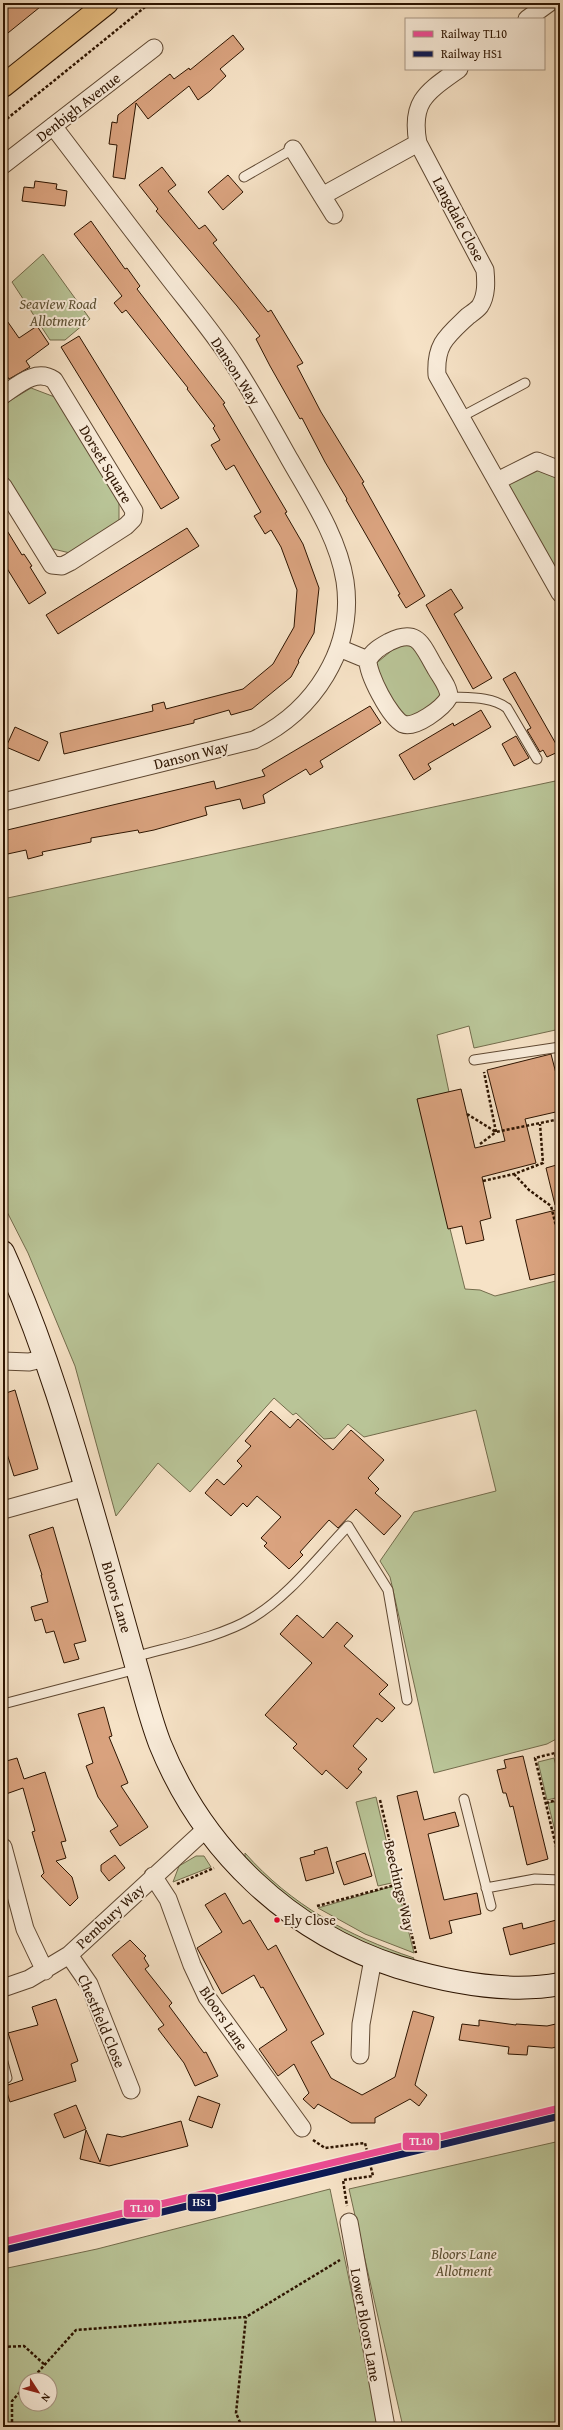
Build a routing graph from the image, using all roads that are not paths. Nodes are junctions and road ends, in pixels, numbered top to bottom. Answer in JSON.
{"nodes":[{"id":1,"x":107,"y":3,"type":"edge"},
{"id":2,"x":549,"y":3,"type":"edge"},
{"id":3,"x":528,"y":18,"type":"edge"},
{"id":4,"x":154,"y":48,"type":"dead end"},
{"id":5,"x":458,"y":70,"type":"edge"},
{"id":6,"x":3,"y":86,"type":"edge"},
{"id":7,"x":53,"y":126,"type":"junction"},
{"id":8,"x":418,"y":143,"type":"junction"},
{"id":9,"x":293,"y":149,"type":"joint"},
{"id":10,"x":3,"y":165,"type":"edge"},
{"id":11,"x":244,"y":177,"type":"dead end"},
{"id":12,"x":322,"y":196,"type":"junction"},
{"id":13,"x":334,"y":215,"type":"dead end"},
{"id":14,"x":525,"y":383,"type":"dead end"},
{"id":15,"x":4,"y":394,"type":"edge"},
{"id":16,"x":461,"y":417,"type":"junction"},
{"id":17,"x":560,"y":470,"type":"edge"},
{"id":18,"x":497,"y":481,"type":"junction"},
{"id":19,"x":3,"y":486,"type":"edge"},
{"id":20,"x":555,"y":573,"type":"edge"},
{"id":21,"x":560,"y":592,"type":"edge"},
{"id":22,"x":339,"y":648,"type":"junction"},
{"id":23,"x":368,"y":660,"type":"junction"},
{"id":24,"x":449,"y":697,"type":"junction"},
{"id":25,"x":537,"y":759,"type":"dead end"},
{"id":26,"x":3,"y":802,"type":"edge"},
{"id":27,"x":560,"y":1046,"type":"edge"},
{"id":28,"x":478,"y":1060,"type":"road end"},
{"id":29,"x":3,"y":1252,"type":"edge"},
{"id":30,"x":46,"y":1358,"type":"junction"},
{"id":31,"x":3,"y":1361,"type":"edge"},
{"id":32,"x":86,"y":1487,"type":"junction"},
{"id":33,"x":3,"y":1510,"type":"edge"},
{"id":34,"x":135,"y":1663,"type":"junction"},
{"id":35,"x":407,"y":1700,"type":"dead end"},
{"id":36,"x":3,"y":1704,"type":"edge"},
{"id":37,"x":464,"y":1799,"type":"dead end"},
{"id":38,"x":207,"y":1828,"type":"junction"},
{"id":39,"x":3,"y":1847,"type":"edge"},
{"id":40,"x":560,"y":1880,"type":"edge"},
{"id":41,"x":158,"y":1883,"type":"junction"},
{"id":42,"x":486,"y":1888,"type":"junction"},
{"id":43,"x":491,"y":1906,"type":"dead end"},
{"id":44,"x":69,"y":1955,"type":"junction"},
{"id":45,"x":373,"y":1959,"type":"junction"},
{"id":46,"x":45,"y":1971,"type":"junction"},
{"id":47,"x":560,"y":1984,"type":"edge"},
{"id":48,"x":3,"y":1988,"type":"edge"},
{"id":49,"x":360,"y":2055,"type":"dead end"},
{"id":50,"x":3,"y":2062,"type":"edge"},
{"id":51,"x":7,"y":2078,"type":"dead end"},
{"id":52,"x":131,"y":2090,"type":"dead end"},
{"id":53,"x":302,"y":2128,"type":"dead end"},
{"id":54,"x":349,"y":2222,"type":"road end"},
{"id":55,"x":386,"y":2427,"type":"edge"}],
"edges":[{"from":1,"to":6,"type":"main road"},
{"from":2,"to":3,"type":"street"},
{"from":4,"to":7,"type":"street","name":"Denbigh Avenue"},
{"from":5,"to":8,"type":"street","name":"Langdale Close"},
{"from":7,"to":10,"type":"street","name":"Denbigh Avenue"},
{"from":7,"to":22,"type":"street","name":"Danson Way"},
{"from":8,"to":12,"type":"street"},
{"from":8,"to":16,"type":"street","name":"Langdale Close"},
{"from":9,"to":11,"type":"lane"},
{"from":9,"to":12,"type":"street"},
{"from":12,"to":13,"type":"street"},
{"from":14,"to":16,"type":"lane"},
{"from":15,"to":19,"type":"street","name":"Dorset Square"},
{"from":16,"to":18,"type":"street","name":"Langdale Close"},
{"from":17,"to":18,"type":"street"},
{"from":18,"to":20,"type":"street","name":"Langdale Close"},
{"from":20,"to":21,"type":"street","name":"Langdale Close"},
{"from":22,"to":23,"type":"street"},
{"from":22,"to":26,"type":"street","name":"Danson Way"},
{"from":23,"to":24,"type":"street"},
{"from":23,"to":24,"type":"street"},
{"from":24,"to":25,"type":"lane"},
{"from":27,"to":28,"type":"lane"},
{"from":29,"to":30,"type":"street","name":"Bloors Lane"},
{"from":30,"to":31,"type":"street"},
{"from":30,"to":32,"type":"street","name":"Bloors Lane"},
{"from":32,"to":33,"type":"street"},
{"from":32,"to":34,"type":"street","name":"Bloors Lane"},
{"from":34,"to":35,"type":"lane"},
{"from":34,"to":36,"type":"lane"},
{"from":34,"to":38,"type":"street","name":"Bloors Lane"},
{"from":37,"to":42,"type":"lane"},
{"from":38,"to":41,"type":"street","name":"Pembury Way"},
{"from":38,"to":45,"type":"street"},
{"from":39,"to":46,"type":"street"},
{"from":40,"to":42,"type":"lane"},
{"from":41,"to":44,"type":"street","name":"Pembury Way"},
{"from":41,"to":53,"type":"street","name":"Bloors Lane"},
{"from":42,"to":43,"type":"lane"},
{"from":44,"to":46,"type":"street","name":"Pembury Way"},
{"from":44,"to":52,"type":"street","name":"Chestfield Close"},
{"from":45,"to":47,"type":"street"},
{"from":45,"to":49,"type":"street"},
{"from":46,"to":48,"type":"street","name":"Pembury Way"},
{"from":50,"to":51,"type":"lane"},
{"from":54,"to":55,"type":"street","name":"Lower Bloors Lane"}]}
